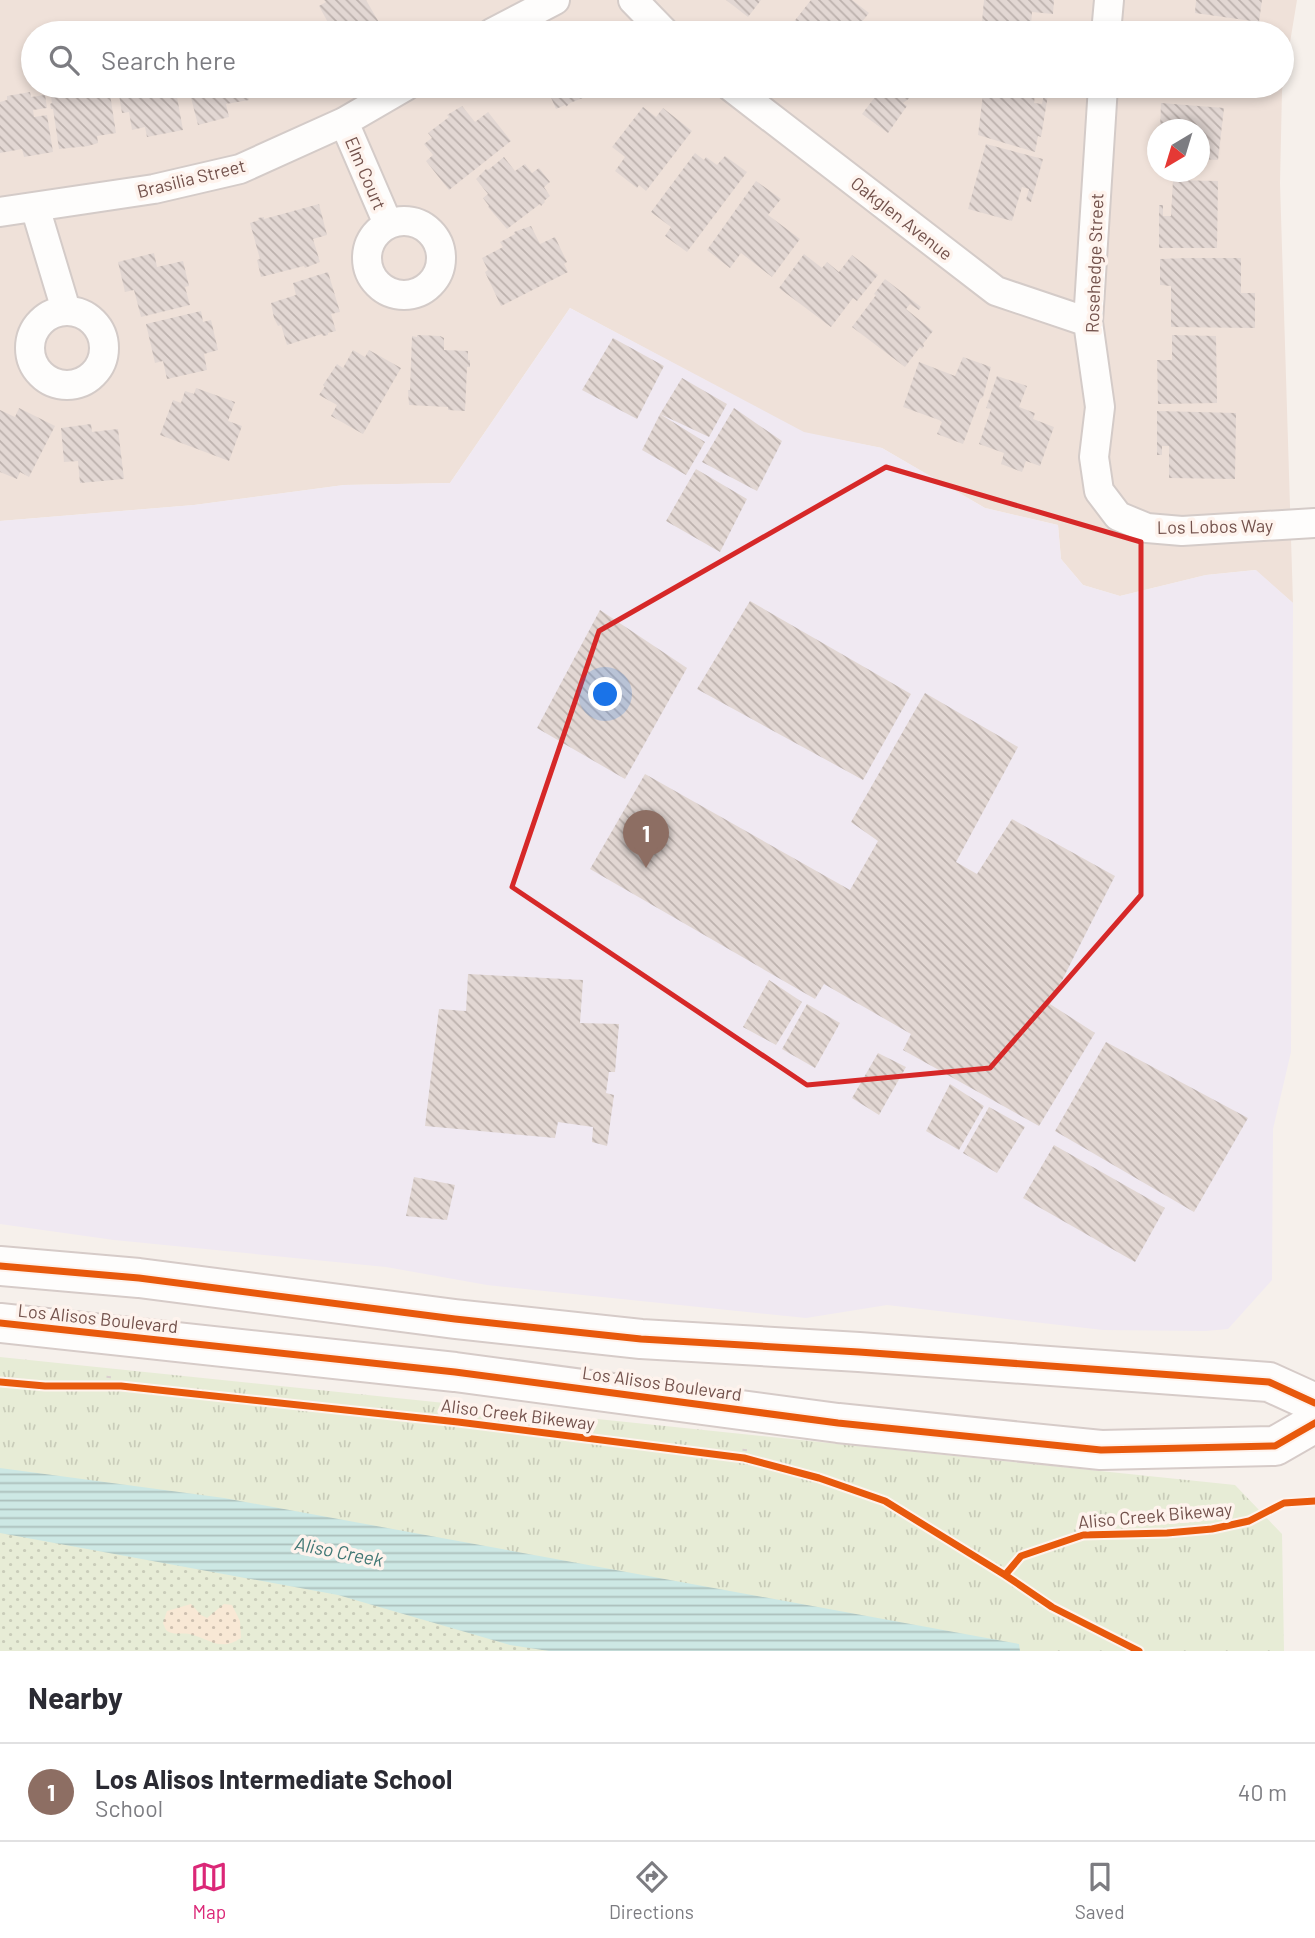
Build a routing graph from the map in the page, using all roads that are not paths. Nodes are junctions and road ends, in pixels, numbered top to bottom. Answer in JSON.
{"nodes":[{"id":1,"x":555,"y":0,"type":"edge"},
{"id":2,"x":633,"y":0,"type":"edge"},
{"id":3,"x":1109,"y":0,"type":"edge"},
{"id":4,"x":515,"y":21,"type":"edge"},
{"id":5,"x":653,"y":21,"type":"edge"},
{"id":6,"x":1108,"y":21,"type":"edge"},
{"id":7,"x":385,"y":98,"type":"edge"},
{"id":8,"x":746,"y":98,"type":"edge"},
{"id":9,"x":1102,"y":98,"type":"edge"},
{"id":10,"x":344,"y":122,"type":"junction"},
{"id":11,"x":35,"y":207,"type":"junction"},
{"id":12,"x":0,"y":212,"type":"edge"},
{"id":13,"x":388,"y":224,"type":"dead end"},
{"id":14,"x":66,"y":310,"type":"dead end"},
{"id":15,"x":1088,"y":322,"type":"junction"},
{"id":16,"x":1118,"y":516,"type":"joint"},
{"id":17,"x":1315,"y":523,"type":"edge"},
{"id":18,"x":0,"y":1266,"type":"edge"},
{"id":19,"x":0,"y":1323,"type":"edge"},
{"id":20,"x":1315,"y":1403,"type":"edge"},
{"id":21,"x":1315,"y":1423,"type":"edge"}],
"edges":[{"from":1,"to":4,"type":"street"},
{"from":2,"to":5,"type":"street"},
{"from":3,"to":6,"type":"street"},
{"from":7,"to":10,"type":"street","name":"Brasilia Street"},
{"from":8,"to":15,"type":"street","name":"Oakglen Avenue"},
{"from":9,"to":15,"type":"street","name":"Rosehedge Street"},
{"from":10,"to":11,"type":"street","name":"Brasilia Street"},
{"from":10,"to":13,"type":"street","name":"Elm Court"},
{"from":11,"to":12,"type":"street","name":"Brasilia Street"},
{"from":11,"to":14,"type":"street"},
{"from":15,"to":16,"type":"street","name":"Rosehedge Street"},
{"from":16,"to":17,"type":"street","name":"Los Lobos Way"},
{"from":18,"to":20,"type":"main road"},
{"from":19,"to":21,"type":"main road","name":"Los Alisos Boulevard"}]}
